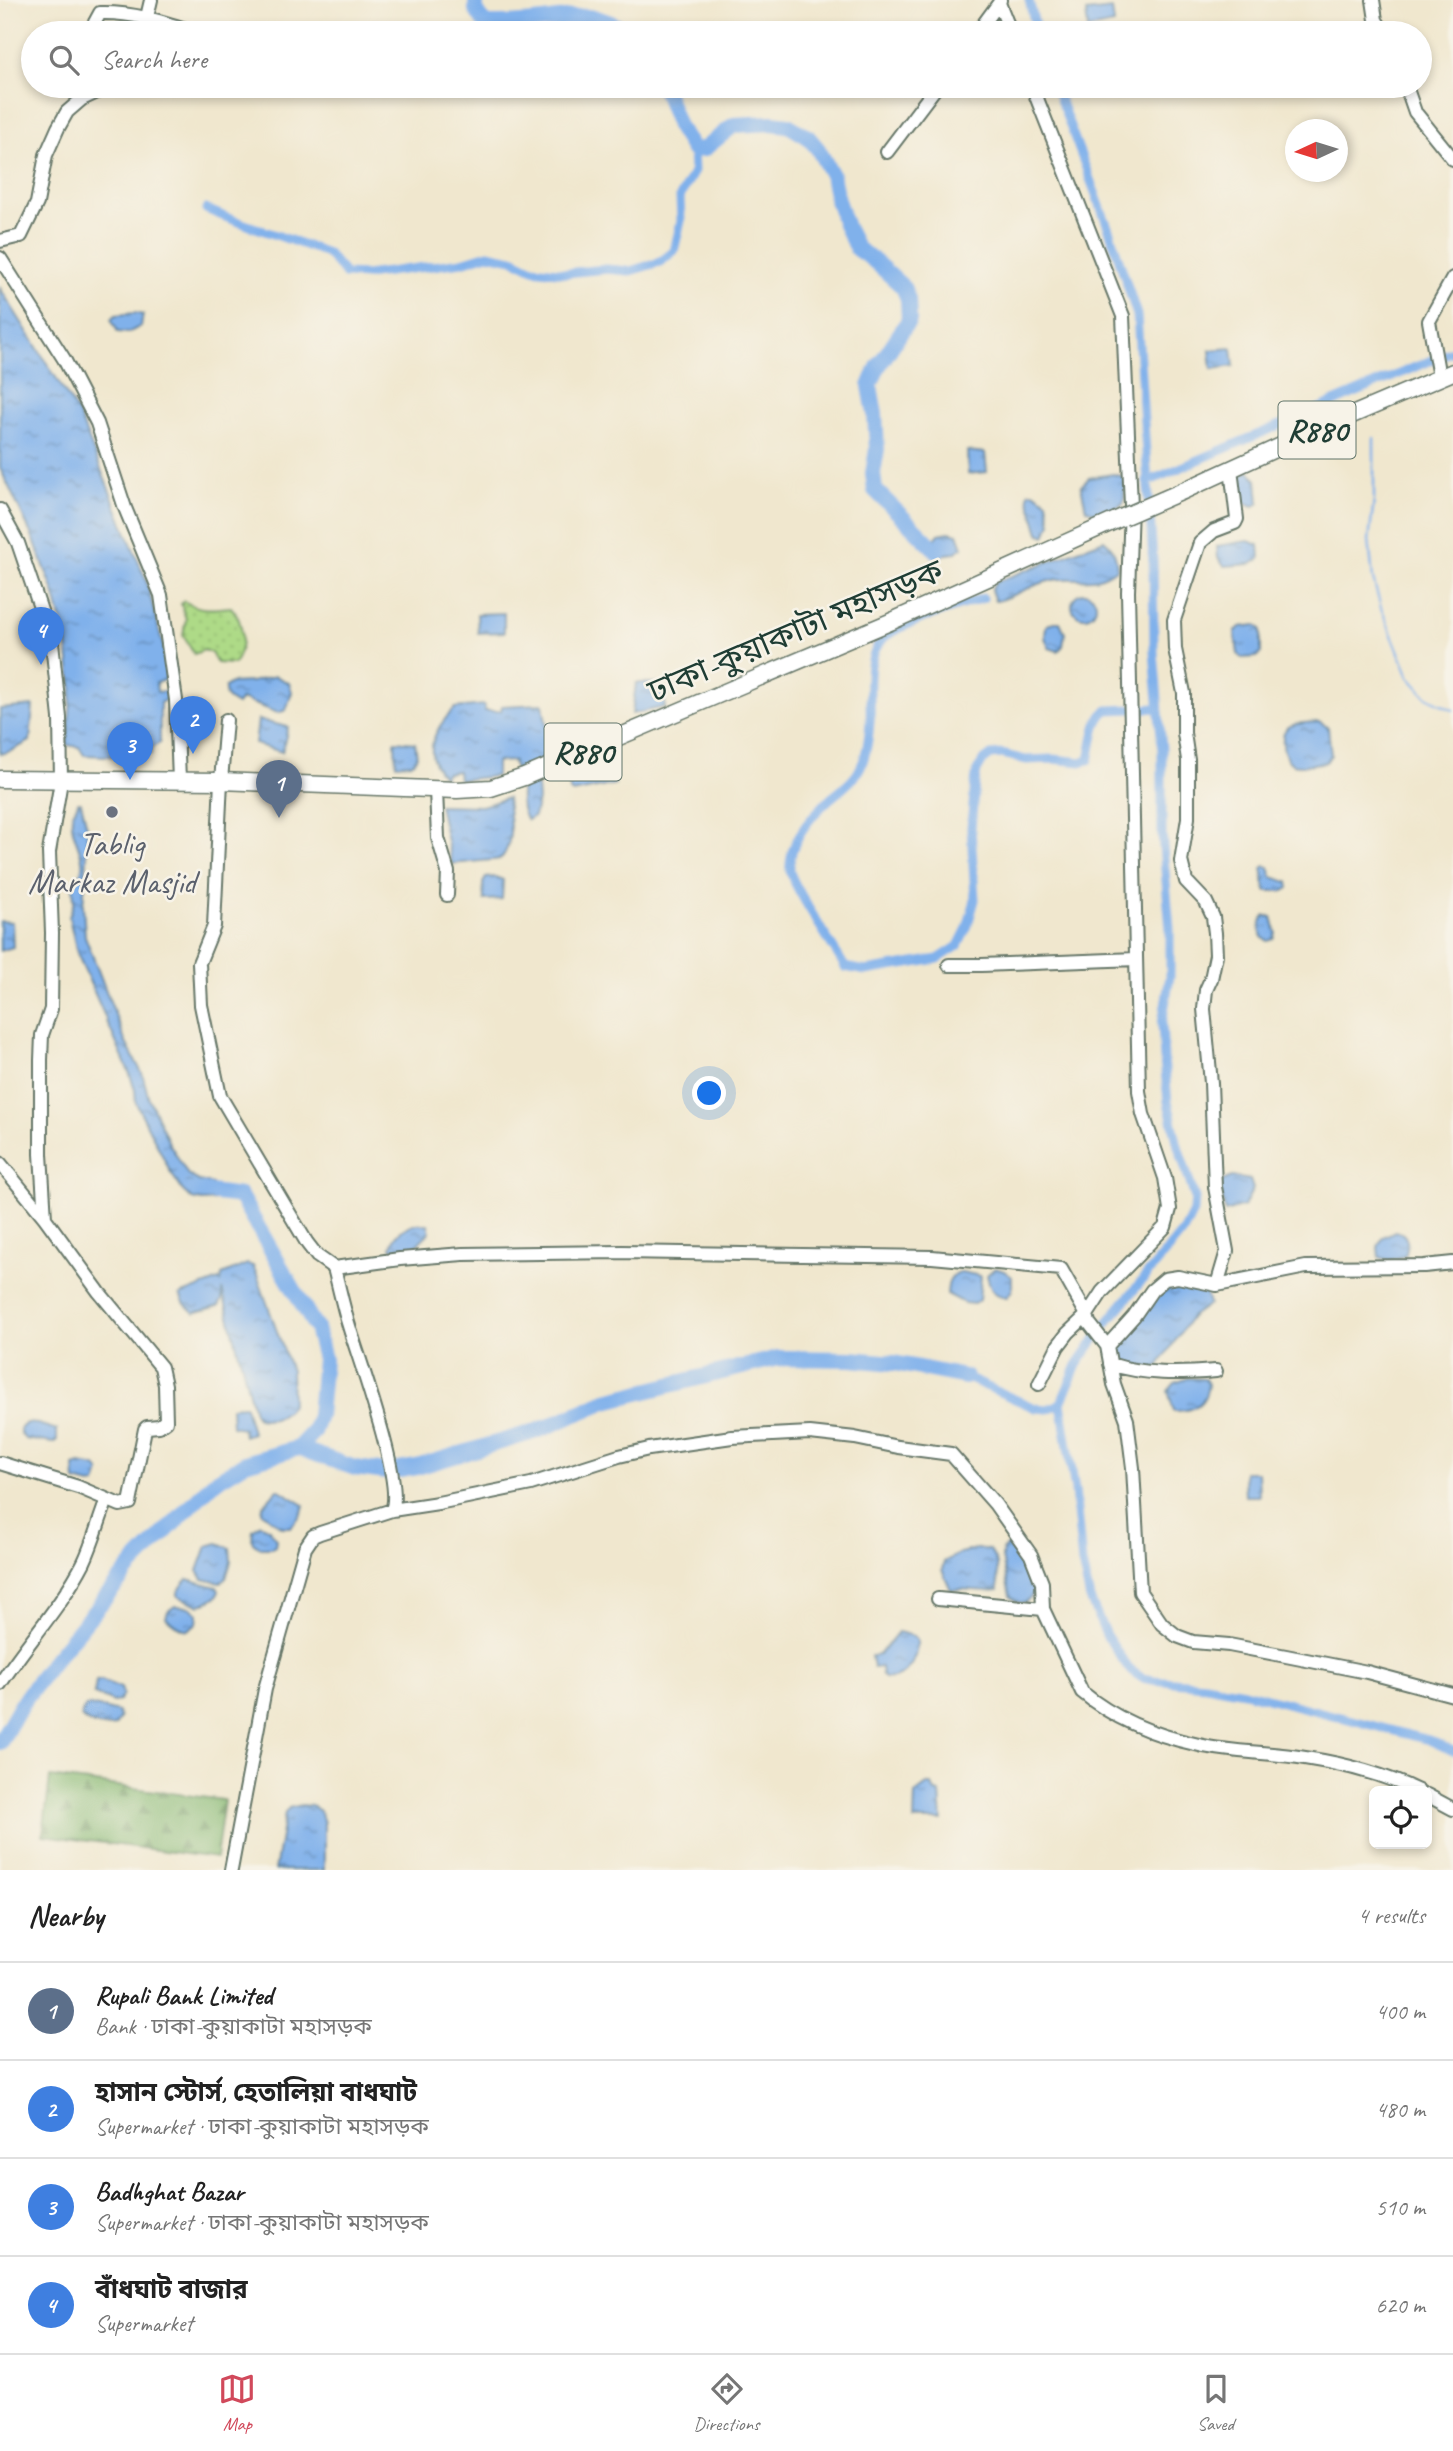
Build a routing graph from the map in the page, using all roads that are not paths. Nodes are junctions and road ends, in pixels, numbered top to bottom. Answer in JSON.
{"nodes":[{"id":1,"x":151,"y":0,"type":"edge"},
{"id":2,"x":1373,"y":0,"type":"edge"},
{"id":3,"x":1000,"y":2,"type":"edge"},
{"id":4,"x":147,"y":17,"type":"junction"},
{"id":5,"x":96,"y":21,"type":"edge"},
{"id":6,"x":160,"y":21,"type":"edge"},
{"id":7,"x":986,"y":21,"type":"edge"},
{"id":8,"x":1007,"y":21,"type":"edge"},
{"id":9,"x":1377,"y":21,"type":"edge"},
{"id":10,"x":84,"y":98,"type":"edge"},
{"id":11,"x":928,"y":98,"type":"edge"},
{"id":12,"x":1037,"y":98,"type":"edge"},
{"id":13,"x":1410,"y":98,"type":"edge"},
{"id":14,"x":887,"y":152,"type":"dead end"},
{"id":15,"x":1453,"y":159,"type":"edge"},
{"id":16,"x":0,"y":240,"type":"edge"},
{"id":17,"x":0,"y":258,"type":"edge"},
{"id":18,"x":1453,"y":278,"type":"edge"},
{"id":19,"x":1446,"y":375,"type":"edge"},
{"id":20,"x":1231,"y":469,"type":"junction"},
{"id":21,"x":0,"y":510,"type":"edge"},
{"id":22,"x":226,"y":720,"type":"dead end"},
{"id":23,"x":0,"y":779,"type":"edge"},
{"id":24,"x":61,"y":781,"type":"junction"},
{"id":25,"x":179,"y":781,"type":"junction"},
{"id":26,"x":221,"y":781,"type":"junction"},
{"id":27,"x":436,"y":790,"type":"junction"},
{"id":28,"x":447,"y":895,"type":"dead end"},
{"id":29,"x":1136,"y":959,"type":"junction"},
{"id":30,"x":948,"y":965,"type":"dead end"},
{"id":31,"x":0,"y":1163,"type":"edge"},
{"id":32,"x":45,"y":1218,"type":"junction"},
{"id":33,"x":1453,"y":1263,"type":"edge"},
{"id":34,"x":334,"y":1268,"type":"junction"},
{"id":35,"x":1217,"y":1285,"type":"junction"},
{"id":36,"x":1088,"y":1319,"type":"junction"},
{"id":37,"x":1107,"y":1346,"type":"junction"},
{"id":38,"x":1110,"y":1364,"type":"junction"},
{"id":39,"x":1216,"y":1371,"type":"dead end"},
{"id":40,"x":1039,"y":1384,"type":"dead end"},
{"id":41,"x":0,"y":1463,"type":"edge"},
{"id":42,"x":107,"y":1500,"type":"junction"},
{"id":43,"x":392,"y":1510,"type":"junction"},
{"id":44,"x":939,"y":1599,"type":"dead end"},
{"id":45,"x":1043,"y":1609,"type":"junction"},
{"id":46,"x":0,"y":1684,"type":"edge"},
{"id":47,"x":1453,"y":1695,"type":"edge"},
{"id":48,"x":1408,"y":1786,"type":"edge"},
{"id":49,"x":1432,"y":1798,"type":"edge"},
{"id":50,"x":1453,"y":1810,"type":"edge"},
{"id":51,"x":231,"y":1870,"type":"edge"}],
"edges":[{"from":1,"to":4,"type":"street"},
{"from":2,"to":9,"type":"street"},
{"from":3,"to":7,"type":"street"},
{"from":3,"to":8,"type":"street"},
{"from":4,"to":5,"type":"street"},
{"from":4,"to":6,"type":"street"},
{"from":10,"to":16,"type":"street"},
{"from":11,"to":14,"type":"street"},
{"from":12,"to":29,"type":"street"},
{"from":13,"to":15,"type":"street"},
{"from":17,"to":25,"type":"street"},
{"from":18,"to":19,"type":"street"},
{"from":19,"to":20,"type":"main road","name":"ঢাকা-কুয়াকাটা মহাসড়ক","number":"R880"},
{"from":20,"to":27,"type":"main road","name":"ঢাকা-কুয়াকাটা মহাসড়ক","number":"R880","bridge":true},
{"from":20,"to":35,"type":"street"},
{"from":21,"to":24,"type":"street"},
{"from":22,"to":26,"type":"street"},
{"from":23,"to":24,"type":"main road","name":"ঢাকা-কুয়াকাটা মহাসড়ক","number":"R880"},
{"from":24,"to":25,"type":"main road","name":"ঢাকা-কুয়াকাটা মহাসড়ক","number":"R880"},
{"from":24,"to":32,"type":"street"},
{"from":25,"to":26,"type":"main road","name":"ঢাকা-কুয়াকাটা মহাসড়ক","number":"R880"},
{"from":26,"to":27,"type":"main road","name":"ঢাকা-কুয়াকাটা মহাসড়ক","number":"R880"},
{"from":26,"to":34,"type":"street"},
{"from":27,"to":28,"type":"street"},
{"from":29,"to":30,"type":"street"},
{"from":29,"to":36,"type":"street"},
{"from":31,"to":32,"type":"street"},
{"from":32,"to":42,"type":"street"},
{"from":33,"to":35,"type":"street"},
{"from":34,"to":36,"type":"street"},
{"from":34,"to":43,"type":"street"},
{"from":35,"to":37,"type":"street"},
{"from":36,"to":37,"type":"street"},
{"from":36,"to":40,"type":"street"},
{"from":37,"to":38,"type":"street"},
{"from":38,"to":39,"type":"street"},
{"from":38,"to":47,"type":"street"},
{"from":41,"to":42,"type":"street"},
{"from":42,"to":46,"type":"street"},
{"from":43,"to":45,"type":"street"},
{"from":43,"to":51,"type":"street"},
{"from":44,"to":45,"type":"street"},
{"from":45,"to":48,"type":"street"},
{"from":49,"to":50,"type":"street"}]}
